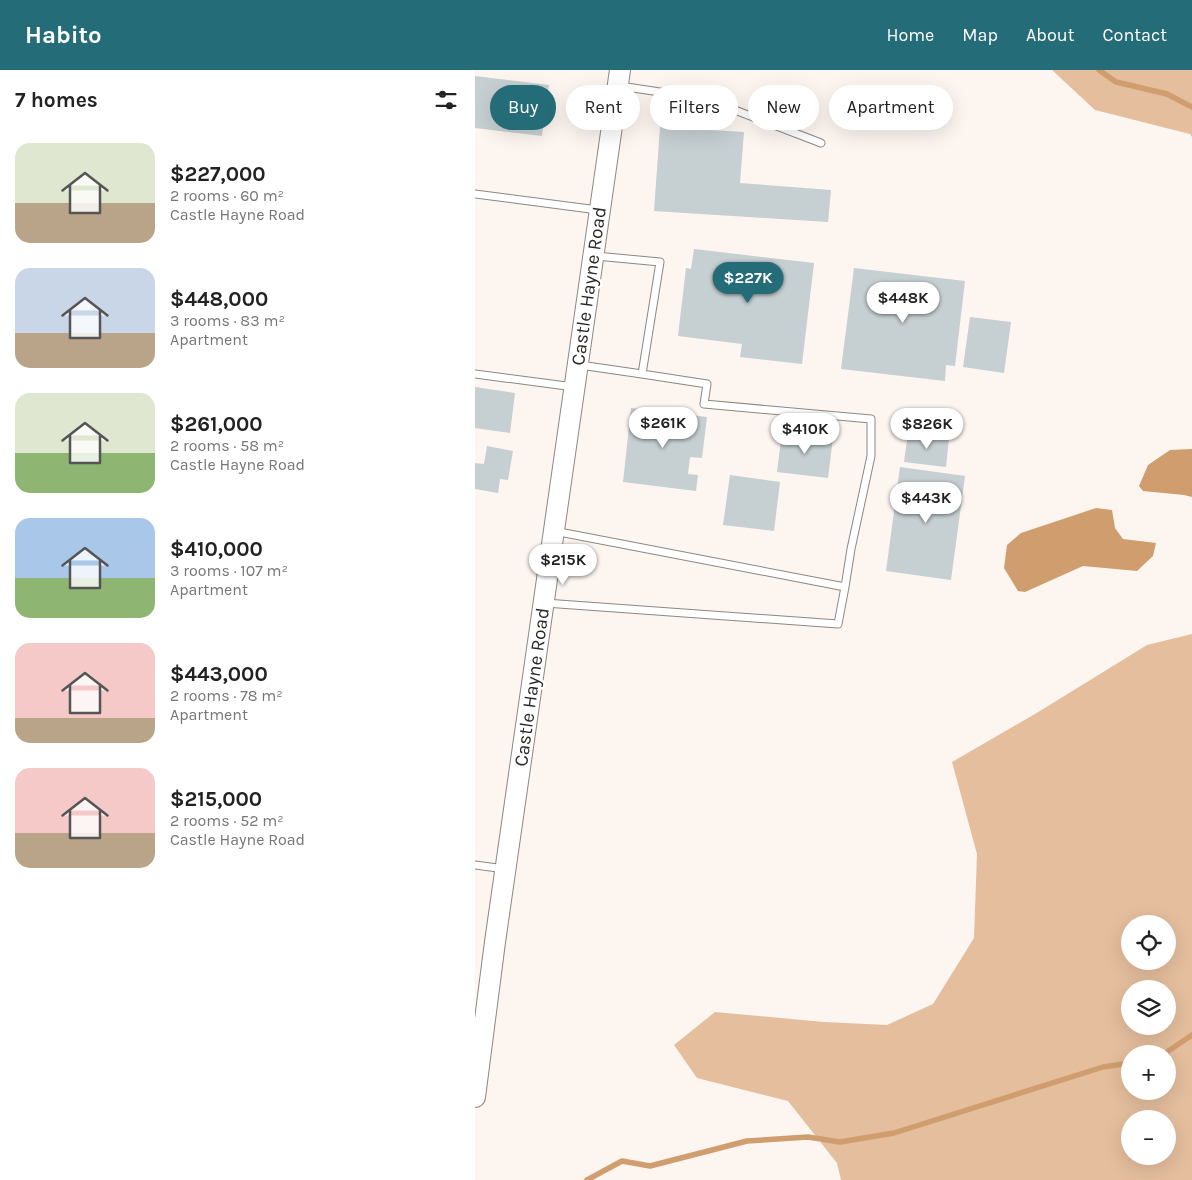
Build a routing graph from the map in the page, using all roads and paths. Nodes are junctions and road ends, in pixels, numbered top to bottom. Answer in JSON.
{"nodes":[{"id":1,"x":619,"y":78,"type":"edge"},
{"id":2,"x":821,"y":144,"type":"dead end"},
{"id":3,"x":475,"y":194,"type":"edge"},
{"id":4,"x":599,"y":210,"type":"junction"},
{"id":5,"x":593,"y":255,"type":"junction"},
{"id":6,"x":577,"y":365,"type":"junction"},
{"id":7,"x":475,"y":374,"type":"edge"},
{"id":8,"x":642,"y":374,"type":"junction"},
{"id":9,"x":574,"y":387,"type":"junction"},
{"id":10,"x":553,"y":531,"type":"junction"},
{"id":11,"x":845,"y":586,"type":"junction"},
{"id":12,"x":543,"y":602,"type":"junction"},
{"id":13,"x":475,"y":865,"type":"edge"},
{"id":14,"x":505,"y":869,"type":"junction"},
{"id":15,"x":475,"y":1097,"type":"edge"}],
"edges":[{"from":1,"to":2,"type":"lane"},
{"from":1,"to":4,"type":"main road","name":"Castle Hayne Road"},
{"from":3,"to":4,"type":"lane"},
{"from":4,"to":5,"type":"main road","name":"Castle Hayne Road"},
{"from":5,"to":6,"type":"main road","name":"Castle Hayne Road"},
{"from":5,"to":8,"type":"lane"},
{"from":6,"to":8,"type":"lane"},
{"from":6,"to":9,"type":"main road","name":"Castle Hayne Road"},
{"from":7,"to":9,"type":"lane"},
{"from":8,"to":11,"type":"lane"},
{"from":9,"to":10,"type":"main road","name":"Castle Hayne Road"},
{"from":10,"to":11,"type":"lane"},
{"from":10,"to":12,"type":"main road","name":"Castle Hayne Road"},
{"from":11,"to":12,"type":"lane"},
{"from":12,"to":14,"type":"main road","name":"Castle Hayne Road"},
{"from":13,"to":14,"type":"lane"},
{"from":14,"to":15,"type":"main road","name":"Castle Hayne Road"}]}
